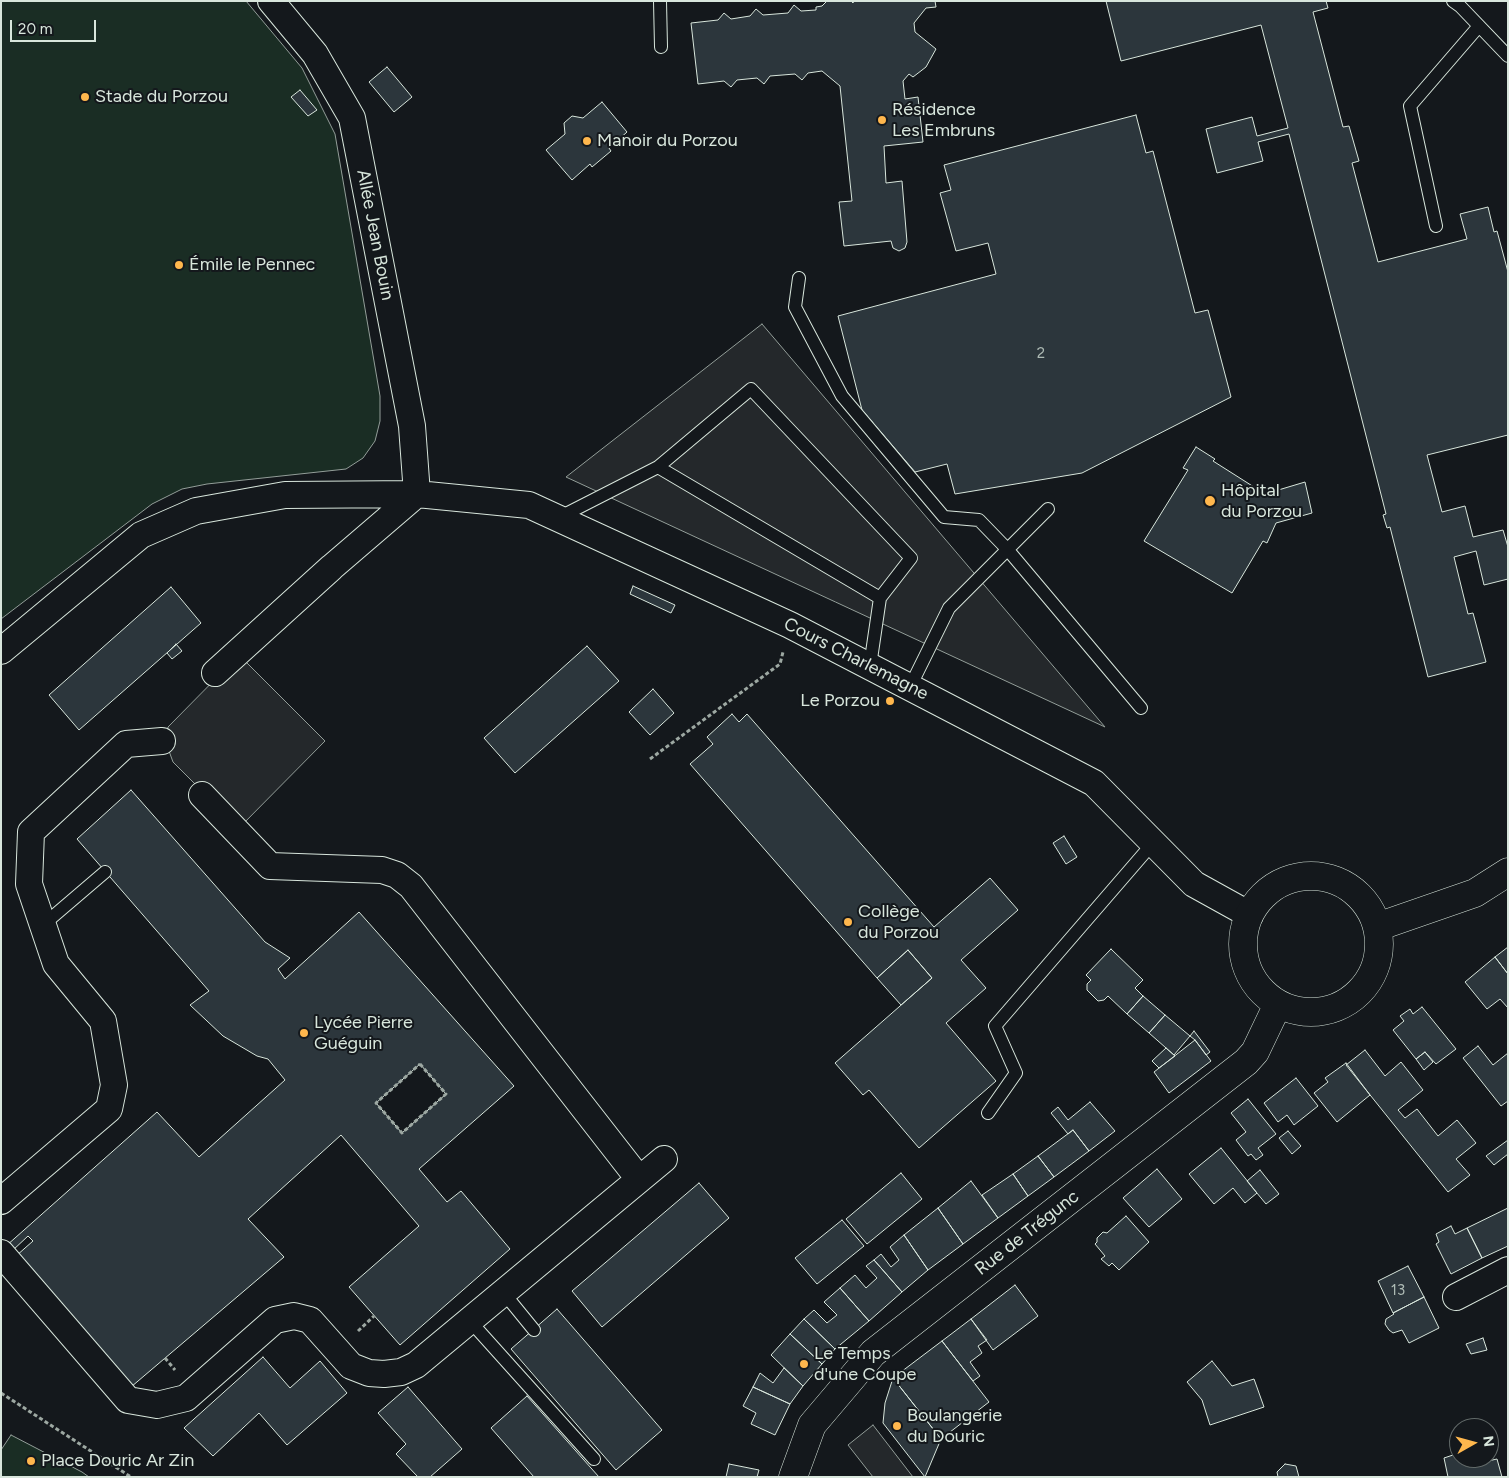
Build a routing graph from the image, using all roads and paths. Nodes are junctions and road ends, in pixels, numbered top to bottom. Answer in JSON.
{"nodes":[{"id":1,"x":271,"y":1,"type":"edge"},
{"id":2,"x":660,"y":1,"type":"edge"},
{"id":3,"x":1453,"y":1,"type":"edge"},
{"id":4,"x":1479,"y":26,"type":"junction"},
{"id":5,"x":661,"y":46,"type":"dead end"},
{"id":6,"x":1508,"y":56,"type":"edge"},
{"id":7,"x":1436,"y":226,"type":"dead end"},
{"id":8,"x":798,"y":278,"type":"dead end"},
{"id":9,"x":658,"y":467,"type":"junction"},
{"id":10,"x":418,"y":494,"type":"junction"},
{"id":11,"x":1048,"y":509,"type":"dead end"},
{"id":12,"x":558,"y":518,"type":"junction"},
{"id":13,"x":1008,"y":550,"type":"junction"},
{"id":14,"x":880,"y":598,"type":"junction"},
{"id":15,"x":790,"y":624,"type":"junction"},
{"id":16,"x":1,"y":651,"type":"edge"},
{"id":17,"x":870,"y":666,"type":"junction"},
{"id":18,"x":215,"y":673,"type":"dead end"},
{"id":19,"x":910,"y":687,"type":"junction"},
{"id":20,"x":1140,"y":708,"type":"dead end"},
{"id":21,"x":162,"y":741,"type":"dead end"},
{"id":22,"x":650,"y":759,"type":"dead end"},
{"id":23,"x":202,"y":795,"type":"dead end"},
{"id":24,"x":1153,"y":843,"type":"junction"},
{"id":25,"x":105,"y":872,"type":"dead end"},
{"id":26,"x":1506,"y":876,"type":"edge"},
{"id":27,"x":1250,"y":914,"type":"junction"},
{"id":28,"x":43,"y":925,"type":"junction"},
{"id":29,"x":1377,"y":927,"type":"junction"},
{"id":30,"x":1278,"y":1004,"type":"junction"},
{"id":31,"x":420,"y":1064,"type":"joint"},
{"id":32,"x":988,"y":1114,"type":"dead end"},
{"id":33,"x":664,"y":1159,"type":"dead end"},
{"id":34,"x":639,"y":1179,"type":"junction"},
{"id":35,"x":1,"y":1201,"type":"edge"},
{"id":36,"x":1,"y":1253,"type":"edge"},
{"id":37,"x":1508,"y":1270,"type":"edge"},
{"id":38,"x":503,"y":1292,"type":"junction"},
{"id":39,"x":1456,"y":1297,"type":"dead end"},
{"id":40,"x":470,"y":1321,"type":"junction"},
{"id":41,"x":534,"y":1330,"type":"dead end"},
{"id":42,"x":1,"y":1393,"type":"edge"},
{"id":43,"x":594,"y":1459,"type":"dead end"},
{"id":44,"x":131,"y":1477,"type":"edge"},
{"id":45,"x":793,"y":1477,"type":"edge"}],
"edges":[{"from":1,"to":10,"type":"street","name":"Allée Jean Bouin"},
{"from":2,"to":5,"type":"lane"},
{"from":3,"to":4,"type":"lane"},
{"from":4,"to":6,"type":"lane"},
{"from":4,"to":7,"type":"lane"},
{"from":8,"to":13,"type":"lane"},
{"from":9,"to":12,"type":"lane"},
{"from":9,"to":14,"type":"lane"},
{"from":9,"to":14,"type":"lane"},
{"from":10,"to":12,"type":"street","name":"Cours Charlemagne"},
{"from":10,"to":16,"type":"street","name":"Cours Charlemagne"},
{"from":10,"to":18,"type":"street"},
{"from":11,"to":13,"type":"lane"},
{"from":12,"to":15,"type":"street","name":"Cours Charlemagne"},
{"from":13,"to":19,"type":"lane"},
{"from":13,"to":20,"type":"lane"},
{"from":14,"to":17,"type":"lane"},
{"from":15,"to":17,"type":"street","name":"Cours Charlemagne"},
{"from":15,"to":22,"type":"path"},
{"from":17,"to":19,"type":"street","name":"Cours Charlemagne"},
{"from":19,"to":24,"type":"street","name":"Cours Charlemagne"},
{"from":21,"to":28,"type":"street"},
{"from":23,"to":34,"type":"street"},
{"from":24,"to":27,"type":"street","name":"Cours Charlemagne"},
{"from":24,"to":32,"type":"lane"},
{"from":25,"to":28,"type":"lane"},
{"from":26,"to":29,"type":"main road"},
{"from":27,"to":29,"type":"main road"},
{"from":27,"to":30,"type":"main road"},
{"from":28,"to":35,"type":"street"},
{"from":29,"to":30,"type":"main road"},
{"from":30,"to":45,"type":"main road","name":"Rue de Trégunc"},
{"from":31,"to":31,"type":"path"},
{"from":33,"to":34,"type":"street"},
{"from":34,"to":38,"type":"street"},
{"from":36,"to":40,"type":"street"},
{"from":37,"to":39,"type":"street"},
{"from":38,"to":40,"type":"street"},
{"from":38,"to":41,"type":"lane"},
{"from":40,"to":43,"type":"lane"},
{"from":42,"to":44,"type":"path"}]}
